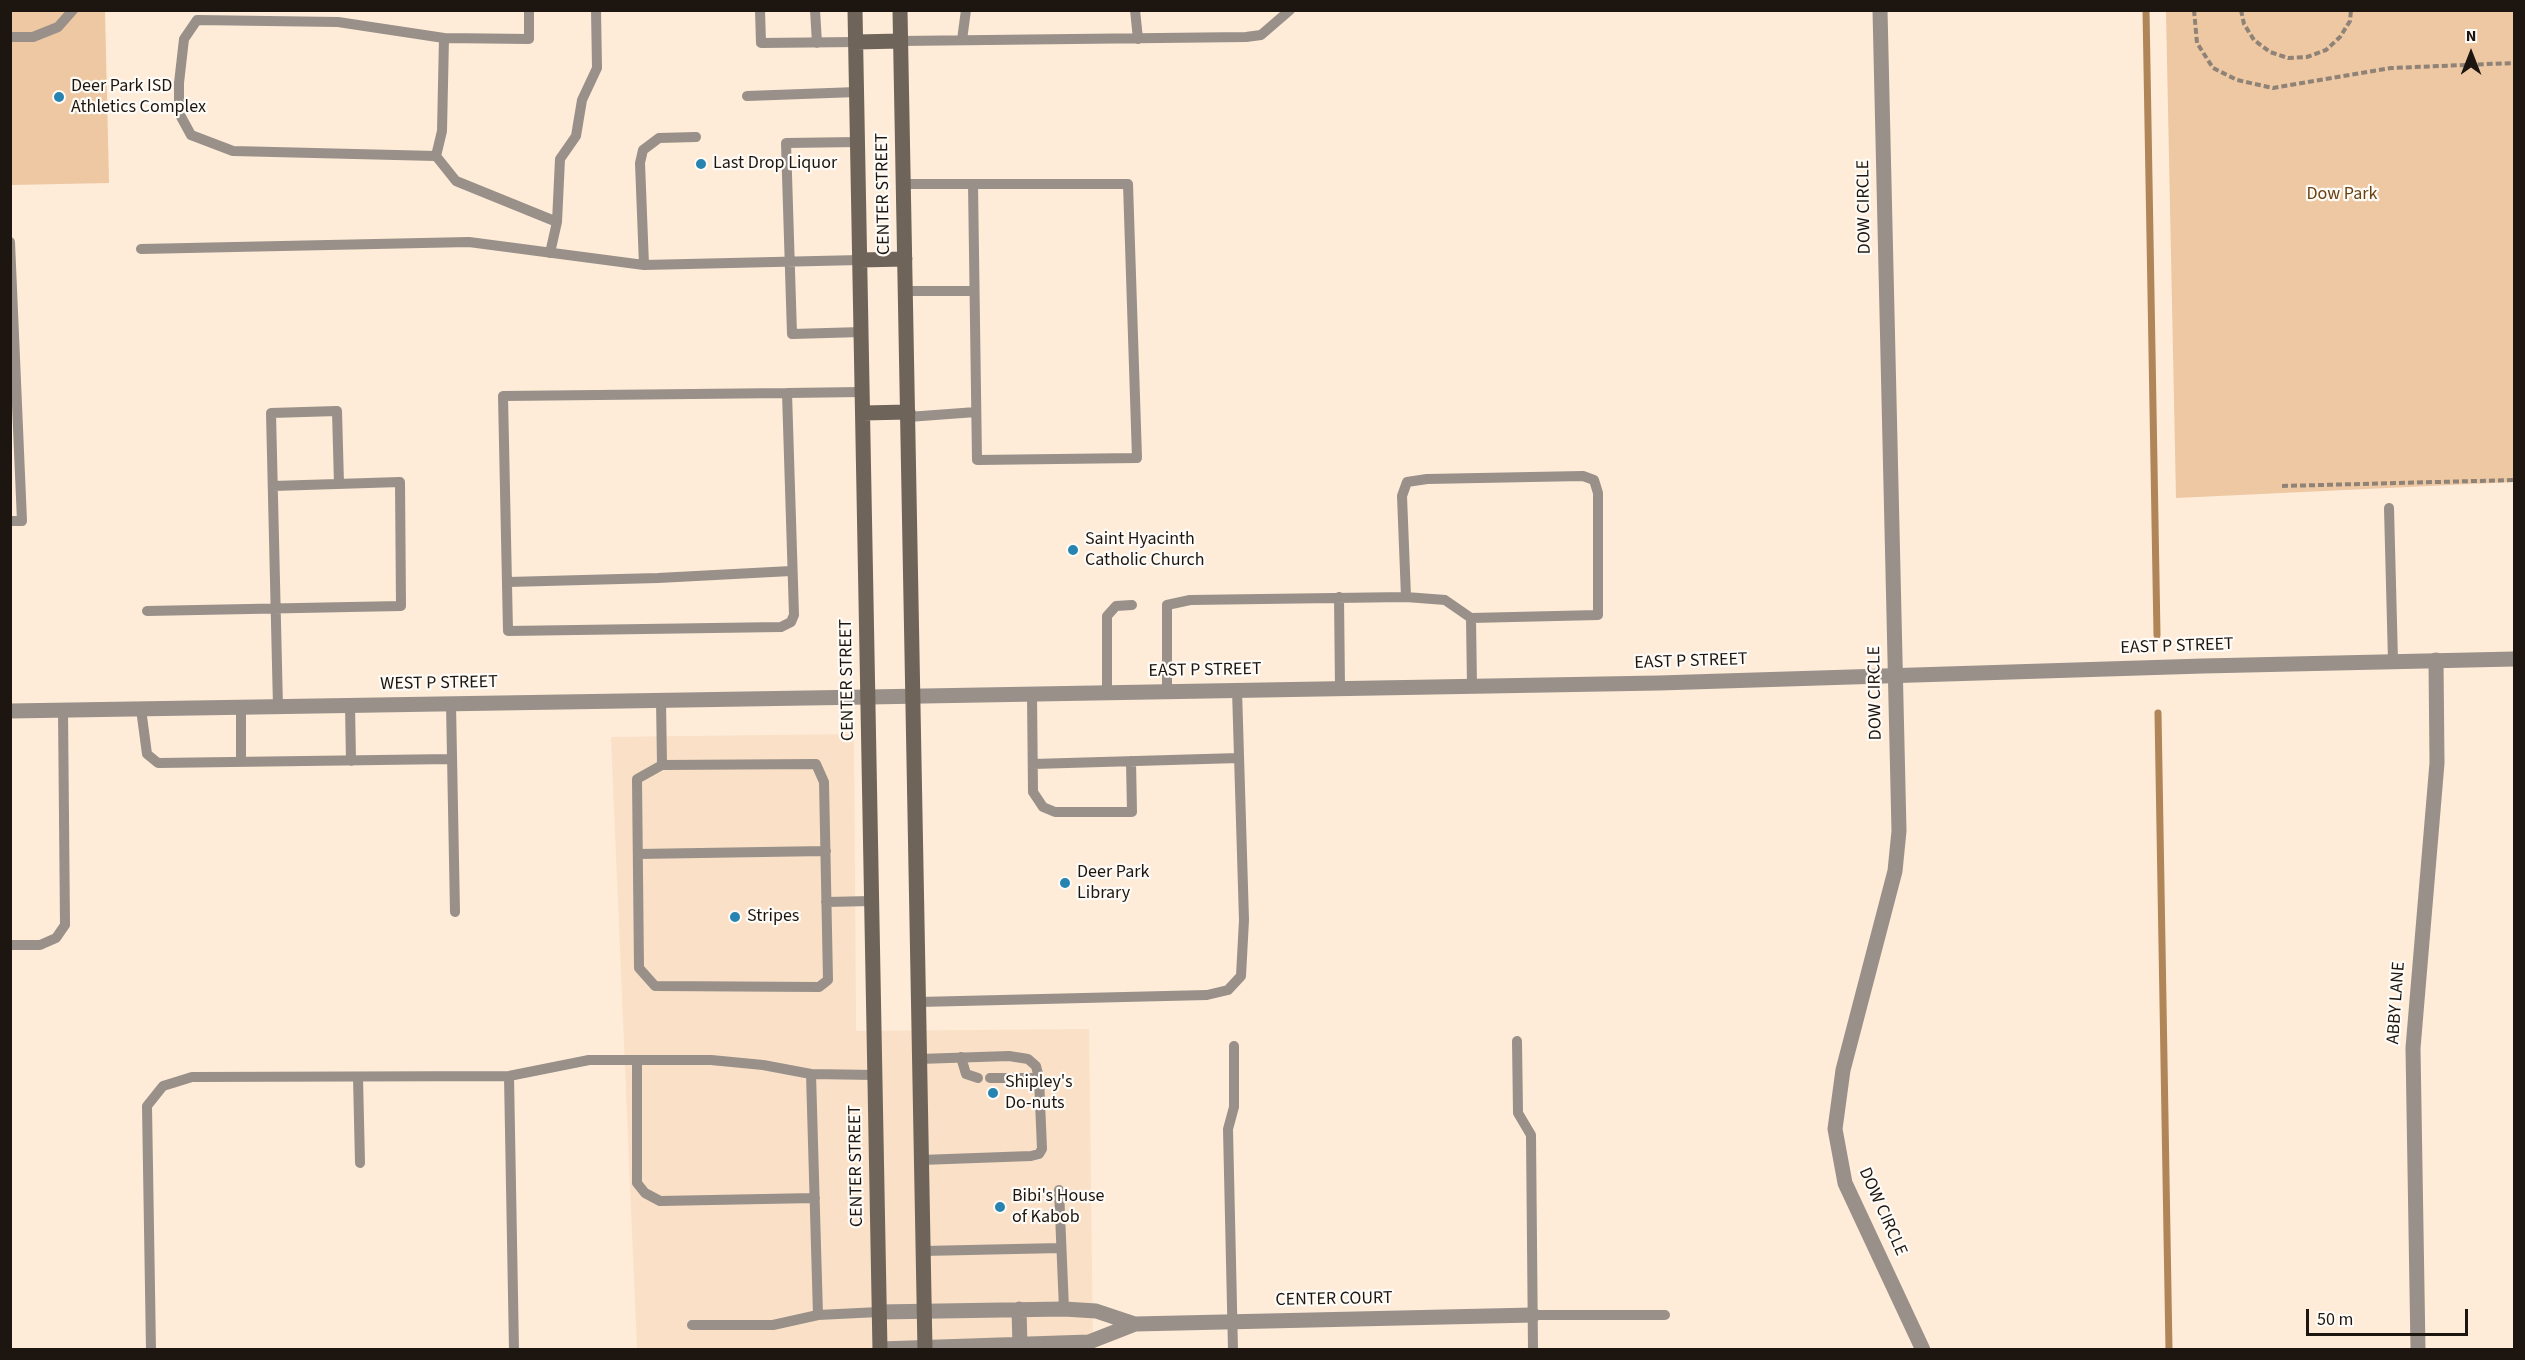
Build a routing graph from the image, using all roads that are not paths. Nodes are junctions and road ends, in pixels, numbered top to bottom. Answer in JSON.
{"nodes":[{"id":1,"x":73,"y":10,"type":"edge"},
{"id":2,"x":529,"y":10,"type":"edge"},
{"id":3,"x":597,"y":10,"type":"edge"},
{"id":4,"x":760,"y":10,"type":"edge"},
{"id":5,"x":815,"y":10,"type":"edge"},
{"id":6,"x":855,"y":10,"type":"edge"},
{"id":7,"x":900,"y":10,"type":"edge"},
{"id":8,"x":966,"y":10,"type":"edge"},
{"id":9,"x":1135,"y":10,"type":"edge"},
{"id":10,"x":1290,"y":10,"type":"edge"},
{"id":11,"x":1880,"y":10,"type":"edge"},
{"id":12,"x":10,"y":37,"type":"edge"},
{"id":13,"x":444,"y":38,"type":"junction"},
{"id":14,"x":1138,"y":39,"type":"junction"},
{"id":15,"x":962,"y":40,"type":"junction"},
{"id":16,"x":900,"y":41,"type":"junction"},
{"id":17,"x":856,"y":42,"type":"junction"},
{"id":18,"x":817,"y":43,"type":"junction"},
{"id":19,"x":857,"y":92,"type":"junction"},
{"id":20,"x":747,"y":96,"type":"dead end"},
{"id":21,"x":696,"y":136,"type":"dead end"},
{"id":22,"x":858,"y":142,"type":"junction"},
{"id":23,"x":436,"y":156,"type":"junction"},
{"id":24,"x":903,"y":184,"type":"junction"},
{"id":25,"x":973,"y":184,"type":"junction"},
{"id":26,"x":557,"y":222,"type":"junction"},
{"id":27,"x":10,"y":242,"type":"edge"},
{"id":28,"x":141,"y":249,"type":"dead end"},
{"id":29,"x":550,"y":253,"type":"junction"},
{"id":30,"x":905,"y":259,"type":"junction"},
{"id":31,"x":860,"y":260,"type":"junction"},
{"id":32,"x":789,"y":262,"type":"junction"},
{"id":33,"x":644,"y":265,"type":"junction"},
{"id":34,"x":906,"y":291,"type":"junction"},
{"id":35,"x":974,"y":291,"type":"junction"},
{"id":36,"x":862,"y":332,"type":"junction"},
{"id":37,"x":862,"y":392,"type":"junction"},
{"id":38,"x":787,"y":393,"type":"junction"},
{"id":39,"x":976,"y":412,"type":"junction"},
{"id":40,"x":863,"y":413,"type":"junction"},
{"id":41,"x":908,"y":414,"type":"junction"},
{"id":42,"x":339,"y":484,"type":"junction"},
{"id":43,"x":273,"y":486,"type":"junction"},
{"id":44,"x":2389,"y":508,"type":"dead end"},
{"id":45,"x":10,"y":521,"type":"edge"},
{"id":46,"x":791,"y":571,"type":"junction"},
{"id":47,"x":508,"y":582,"type":"junction"},
{"id":48,"x":1339,"y":597,"type":"junction"},
{"id":49,"x":1406,"y":597,"type":"junction"},
{"id":50,"x":1132,"y":605,"type":"dead end"},
{"id":51,"x":276,"y":609,"type":"junction"},
{"id":52,"x":147,"y":611,"type":"dead end"},
{"id":53,"x":1471,"y":618,"type":"junction"},
{"id":54,"x":2514,"y":659,"type":"edge"},
{"id":55,"x":2436,"y":660,"type":"junction"},
{"id":56,"x":2393,"y":661,"type":"junction"},
{"id":57,"x":1894,"y":674,"type":"junction"},
{"id":58,"x":1472,"y":686,"type":"junction"},
{"id":59,"x":1340,"y":688,"type":"junction"},
{"id":60,"x":1237,"y":690,"type":"junction"},
{"id":61,"x":1167,"y":692,"type":"junction"},
{"id":62,"x":1107,"y":693,"type":"junction"},
{"id":63,"x":1032,"y":694,"type":"junction"},
{"id":64,"x":914,"y":696,"type":"junction"},
{"id":65,"x":868,"y":697,"type":"junction"},
{"id":66,"x":661,"y":700,"type":"junction"},
{"id":67,"x":451,"y":704,"type":"junction"},
{"id":68,"x":350,"y":705,"type":"junction"},
{"id":69,"x":278,"y":706,"type":"junction"},
{"id":70,"x":241,"y":707,"type":"junction"},
{"id":71,"x":141,"y":709,"type":"junction"},
{"id":72,"x":63,"y":710,"type":"junction"},
{"id":73,"x":10,"y":711,"type":"edge"},
{"id":74,"x":1239,"y":758,"type":"junction"},
{"id":75,"x":452,"y":759,"type":"junction"},
{"id":76,"x":351,"y":761,"type":"junction"},
{"id":77,"x":1131,"y":761,"type":"junction"},
{"id":78,"x":241,"y":762,"type":"junction"},
{"id":79,"x":1033,"y":764,"type":"junction"},
{"id":80,"x":662,"y":765,"type":"junction"},
{"id":81,"x":825,"y":851,"type":"junction"},
{"id":82,"x":638,"y":854,"type":"junction"},
{"id":83,"x":872,"y":901,"type":"junction"},
{"id":84,"x":826,"y":902,"type":"junction"},
{"id":85,"x":455,"y":912,"type":"dead end"},
{"id":86,"x":10,"y":945,"type":"edge"},
{"id":87,"x":919,"y":1002,"type":"junction"},
{"id":88,"x":1517,"y":1041,"type":"dead end"},
{"id":89,"x":1234,"y":1046,"type":"dead end"},
{"id":90,"x":961,"y":1057,"type":"junction"},
{"id":91,"x":920,"y":1059,"type":"junction"},
{"id":92,"x":637,"y":1060,"type":"junction"},
{"id":93,"x":811,"y":1074,"type":"junction"},
{"id":94,"x":875,"y":1075,"type":"junction"},
{"id":95,"x":509,"y":1076,"type":"junction"},
{"id":96,"x":358,"y":1077,"type":"junction"},
{"id":97,"x":978,"y":1078,"type":"dead end"},
{"id":98,"x":990,"y":1078,"type":"dead end"},
{"id":99,"x":1040,"y":1078,"type":"junction"},
{"id":100,"x":921,"y":1160,"type":"junction"},
{"id":101,"x":360,"y":1163,"type":"dead end"},
{"id":102,"x":1059,"y":1190,"type":"dead end"},
{"id":103,"x":814,"y":1198,"type":"junction"},
{"id":104,"x":1061,"y":1248,"type":"junction"},
{"id":105,"x":923,"y":1251,"type":"junction"},
{"id":106,"x":1019,"y":1309,"type":"junction"},
{"id":107,"x":1064,"y":1309,"type":"junction"},
{"id":108,"x":924,"y":1311,"type":"junction"},
{"id":109,"x":879,"y":1312,"type":"junction"},
{"id":110,"x":818,"y":1315,"type":"junction"},
{"id":111,"x":1533,"y":1315,"type":"junction"},
{"id":112,"x":1665,"y":1315,"type":"dead end"},
{"id":113,"x":1232,"y":1321,"type":"junction"},
{"id":114,"x":1135,"y":1324,"type":"junction"},
{"id":115,"x":692,"y":1325,"type":"dead end"},
{"id":116,"x":1020,"y":1346,"type":"junction"},
{"id":117,"x":1089,"y":1346,"type":"edge"},
{"id":118,"x":990,"y":1348,"type":"edge"},
{"id":119,"x":880,"y":1349,"type":"edge"},
{"id":120,"x":924,"y":1349,"type":"edge"},
{"id":121,"x":151,"y":1350,"type":"edge"},
{"id":122,"x":514,"y":1350,"type":"edge"},
{"id":123,"x":1233,"y":1350,"type":"edge"},
{"id":124,"x":1533,"y":1350,"type":"edge"},
{"id":125,"x":1923,"y":1350,"type":"edge"},
{"id":126,"x":2418,"y":1350,"type":"edge"}],
"edges":[{"from":1,"to":12,"type":"lane"},
{"from":2,"to":13,"type":"lane"},
{"from":3,"to":26,"type":"lane"},
{"from":4,"to":18,"type":"lane"},
{"from":5,"to":18,"type":"lane"},
{"from":6,"to":17,"type":"main road","name":"CENTER STREET"},
{"from":7,"to":16,"type":"main road","name":"CENTER STREET"},
{"from":8,"to":15,"type":"lane"},
{"from":9,"to":14,"type":"lane"},
{"from":10,"to":14,"type":"lane"},
{"from":11,"to":57,"type":"street","name":"DOW CIRCLE"},
{"from":13,"to":23,"type":"lane"},
{"from":13,"to":23,"type":"lane"},
{"from":14,"to":15,"type":"lane"},
{"from":15,"to":16,"type":"lane"},
{"from":16,"to":17,"type":"main road"},
{"from":16,"to":24,"type":"main road","name":"CENTER STREET"},
{"from":17,"to":18,"type":"lane"},
{"from":17,"to":19,"type":"main road","name":"CENTER STREET"},
{"from":19,"to":20,"type":"lane"},
{"from":19,"to":22,"type":"main road","name":"CENTER STREET"},
{"from":21,"to":33,"type":"lane"},
{"from":22,"to":31,"type":"main road","name":"CENTER STREET"},
{"from":22,"to":32,"type":"lane"},
{"from":23,"to":26,"type":"lane"},
{"from":24,"to":25,"type":"lane"},
{"from":24,"to":30,"type":"main road","name":"CENTER STREET"},
{"from":25,"to":35,"type":"lane"},
{"from":25,"to":39,"type":"lane"},
{"from":26,"to":29,"type":"lane"},
{"from":27,"to":45,"type":"lane"},
{"from":28,"to":29,"type":"lane"},
{"from":29,"to":33,"type":"lane"},
{"from":30,"to":31,"type":"main road"},
{"from":30,"to":34,"type":"main road","name":"CENTER STREET"},
{"from":31,"to":32,"type":"lane"},
{"from":31,"to":36,"type":"main road","name":"CENTER STREET"},
{"from":32,"to":33,"type":"lane"},
{"from":32,"to":36,"type":"lane"},
{"from":34,"to":35,"type":"lane"},
{"from":34,"to":41,"type":"main road","name":"CENTER STREET"},
{"from":35,"to":39,"type":"lane"},
{"from":36,"to":37,"type":"main road","name":"CENTER STREET"},
{"from":37,"to":38,"type":"lane"},
{"from":37,"to":40,"type":"main road","name":"CENTER STREET"},
{"from":38,"to":46,"type":"lane"},
{"from":38,"to":47,"type":"lane"},
{"from":39,"to":41,"type":"lane"},
{"from":40,"to":41,"type":"main road"},
{"from":40,"to":65,"type":"main road","name":"CENTER STREET"},
{"from":41,"to":64,"type":"main road","name":"CENTER STREET"},
{"from":42,"to":43,"type":"lane"},
{"from":42,"to":43,"type":"lane"},
{"from":42,"to":51,"type":"lane"},
{"from":43,"to":51,"type":"lane"},
{"from":44,"to":56,"type":"lane"},
{"from":46,"to":47,"type":"lane"},
{"from":46,"to":47,"type":"lane"},
{"from":48,"to":49,"type":"lane"},
{"from":48,"to":59,"type":"lane"},
{"from":48,"to":61,"type":"lane"},
{"from":49,"to":53,"type":"lane"},
{"from":49,"to":53,"type":"lane"},
{"from":50,"to":62,"type":"lane"},
{"from":51,"to":52,"type":"lane"},
{"from":51,"to":69,"type":"lane"},
{"from":53,"to":58,"type":"lane"},
{"from":54,"to":55,"type":"street","name":"EAST P STREET"},
{"from":55,"to":56,"type":"street","name":"EAST P STREET"},
{"from":55,"to":126,"type":"street","name":"ABBY LANE"},
{"from":56,"to":57,"type":"street","name":"EAST P STREET"},
{"from":57,"to":58,"type":"street","name":"EAST P STREET"},
{"from":57,"to":125,"type":"street","name":"DOW CIRCLE"},
{"from":58,"to":59,"type":"street","name":"EAST P STREET"},
{"from":59,"to":60,"type":"street","name":"EAST P STREET"},
{"from":60,"to":61,"type":"street","name":"EAST P STREET"},
{"from":60,"to":74,"type":"lane"},
{"from":61,"to":62,"type":"street","name":"EAST P STREET"},
{"from":62,"to":63,"type":"street","name":"EAST P STREET"},
{"from":63,"to":64,"type":"street","name":"EAST P STREET"},
{"from":63,"to":79,"type":"lane"},
{"from":64,"to":65,"type":"street","name":"EAST P STREET"},
{"from":64,"to":87,"type":"main road","name":"CENTER STREET"},
{"from":65,"to":66,"type":"street","name":"WEST P STREET"},
{"from":65,"to":83,"type":"main road","name":"CENTER STREET"},
{"from":66,"to":67,"type":"street","name":"WEST P STREET"},
{"from":66,"to":80,"type":"lane"},
{"from":67,"to":68,"type":"street","name":"WEST P STREET"},
{"from":67,"to":75,"type":"lane"},
{"from":68,"to":69,"type":"street","name":"WEST P STREET"},
{"from":68,"to":76,"type":"lane"},
{"from":69,"to":70,"type":"street","name":"WEST P STREET"},
{"from":70,"to":71,"type":"street","name":"WEST P STREET"},
{"from":70,"to":78,"type":"lane"},
{"from":71,"to":72,"type":"street","name":"WEST P STREET"},
{"from":71,"to":78,"type":"lane"},
{"from":72,"to":73,"type":"street","name":"WEST P STREET"},
{"from":72,"to":86,"type":"lane"},
{"from":74,"to":77,"type":"lane"},
{"from":74,"to":87,"type":"lane"},
{"from":75,"to":76,"type":"lane"},
{"from":75,"to":85,"type":"lane"},
{"from":76,"to":78,"type":"lane"},
{"from":77,"to":79,"type":"lane"},
{"from":77,"to":79,"type":"lane"},
{"from":80,"to":81,"type":"lane"},
{"from":80,"to":82,"type":"lane"},
{"from":81,"to":82,"type":"lane"},
{"from":81,"to":84,"type":"lane"},
{"from":82,"to":84,"type":"lane"},
{"from":83,"to":84,"type":"lane"},
{"from":83,"to":94,"type":"main road","name":"CENTER STREET"},
{"from":87,"to":91,"type":"main road","name":"CENTER STREET"},
{"from":88,"to":111,"type":"lane"},
{"from":89,"to":113,"type":"lane"},
{"from":90,"to":91,"type":"lane"},
{"from":90,"to":97,"type":"lane"},
{"from":90,"to":99,"type":"lane"},
{"from":91,"to":100,"type":"main road","name":"CENTER STREET"},
{"from":92,"to":93,"type":"lane"},
{"from":92,"to":95,"type":"lane"},
{"from":92,"to":103,"type":"lane"},
{"from":93,"to":94,"type":"lane"},
{"from":93,"to":103,"type":"lane"},
{"from":94,"to":109,"type":"main road","name":"CENTER STREET"},
{"from":95,"to":96,"type":"lane"},
{"from":95,"to":122,"type":"lane"},
{"from":96,"to":101,"type":"lane"},
{"from":96,"to":121,"type":"lane"},
{"from":98,"to":99,"type":"lane"},
{"from":99,"to":100,"type":"lane"},
{"from":100,"to":105,"type":"main road","name":"CENTER STREET"},
{"from":102,"to":104,"type":"lane"},
{"from":103,"to":110,"type":"lane"},
{"from":104,"to":105,"type":"lane"},
{"from":104,"to":107,"type":"lane"},
{"from":105,"to":108,"type":"main road","name":"CENTER STREET"},
{"from":106,"to":107,"type":"street","name":"CENTER COURT"},
{"from":106,"to":108,"type":"street","name":"CENTER COURT"},
{"from":106,"to":116,"type":"street"},
{"from":107,"to":114,"type":"street","name":"CENTER COURT"},
{"from":108,"to":109,"type":"street","name":"CENTER COURT"},
{"from":108,"to":120,"type":"main road","name":"CENTER STREET"},
{"from":109,"to":110,"type":"lane"},
{"from":109,"to":119,"type":"main road","name":"CENTER STREET"},
{"from":110,"to":115,"type":"lane"},
{"from":111,"to":112,"type":"lane"},
{"from":111,"to":113,"type":"street","name":"CENTER COURT"},
{"from":111,"to":124,"type":"lane"},
{"from":113,"to":114,"type":"street","name":"CENTER COURT"},
{"from":113,"to":123,"type":"lane"},
{"from":114,"to":117,"type":"street","name":"CENTER COURT"},
{"from":116,"to":117,"type":"street","name":"CENTER COURT"},
{"from":116,"to":118,"type":"street","name":"CENTER COURT"},
{"from":118,"to":120,"type":"street","name":"CENTER COURT"},
{"from":119,"to":120,"type":"street","name":"CENTER COURT"}]}
